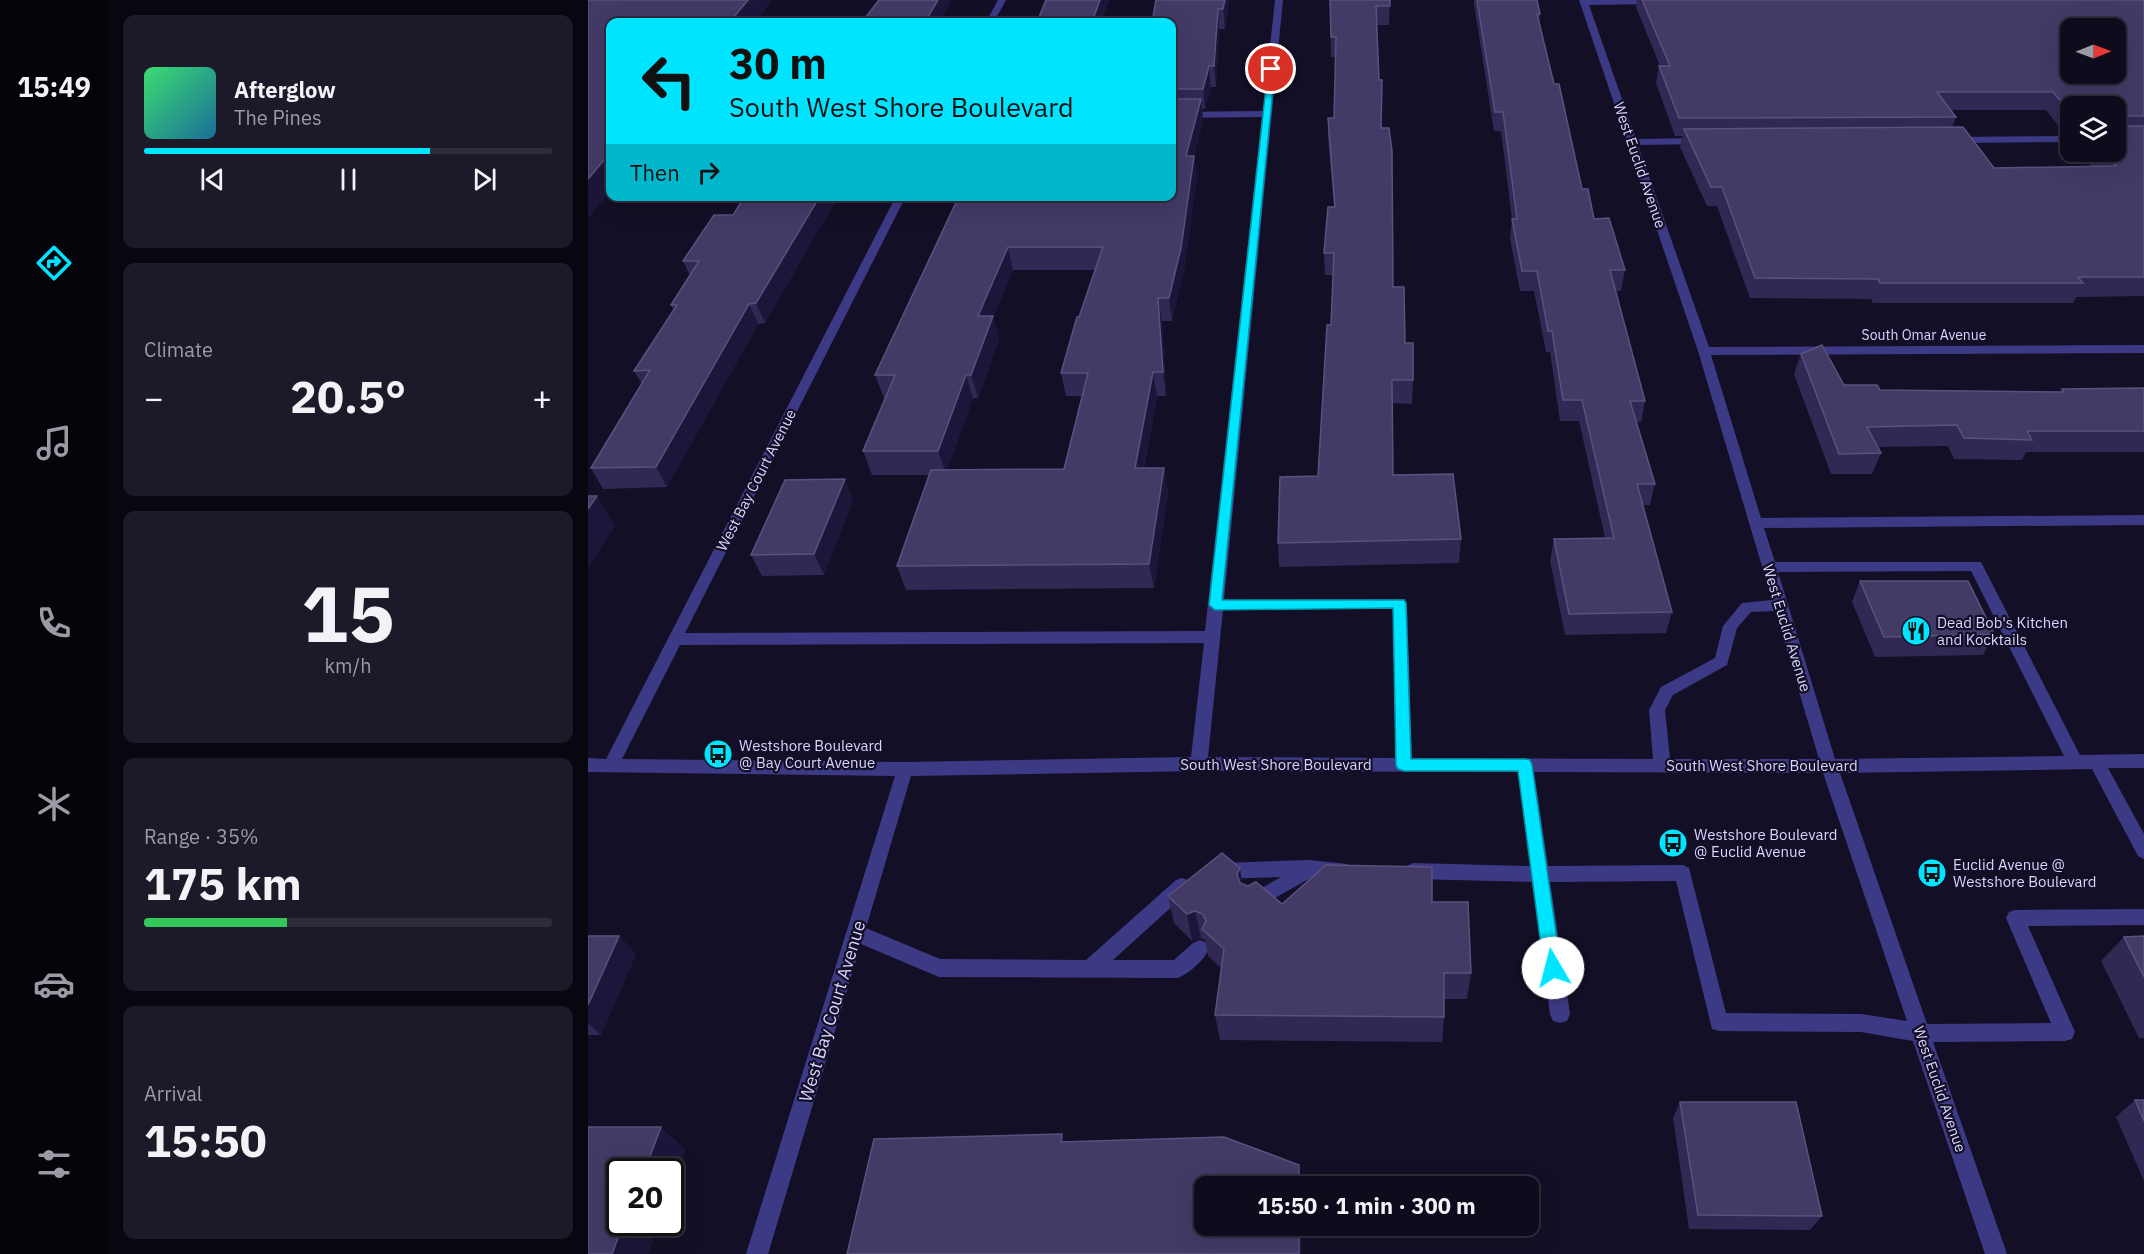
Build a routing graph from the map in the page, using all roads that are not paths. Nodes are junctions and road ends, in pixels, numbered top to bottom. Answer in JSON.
{"nodes":[{"id":1,"x":1002,"y":0,"type":"edge"},
{"id":2,"x":1279,"y":0,"type":"edge"},
{"id":3,"x":1584,"y":1,"type":"edge"},
{"id":4,"x":1667,"y":2,"type":"edge"},
{"id":5,"x":992,"y":18,"type":"edge"},
{"id":6,"x":1266,"y":114,"type":"junction"},
{"id":7,"x":1176,"y":115,"type":"edge"},
{"id":8,"x":1940,"y":140,"type":"edge"},
{"id":9,"x":2060,"y":140,"type":"edge"},
{"id":10,"x":1715,"y":141,"type":"edge"},
{"id":11,"x":1632,"y":142,"type":"junction"},
{"id":12,"x":898,"y":201,"type":"edge"},
{"id":13,"x":2144,"y":349,"type":"edge"},
{"id":14,"x":1704,"y":351,"type":"junction"},
{"id":15,"x":2144,"y":520,"type":"edge"},
{"id":16,"x":1756,"y":524,"type":"junction"},
{"id":17,"x":1769,"y":567,"type":"junction"},
{"id":18,"x":1215,"y":605,"type":"junction"},
{"id":19,"x":1781,"y":605,"type":"junction"},
{"id":20,"x":1212,"y":638,"type":"junction"},
{"id":21,"x":675,"y":639,"type":"junction"},
{"id":22,"x":2096,"y":761,"type":"junction"},
{"id":23,"x":2144,"y":761,"type":"edge"},
{"id":24,"x":2075,"y":762,"type":"junction"},
{"id":25,"x":611,"y":764,"type":"junction"},
{"id":26,"x":1199,"y":764,"type":"junction"},
{"id":27,"x":588,"y":765,"type":"edge"},
{"id":28,"x":1404,"y":765,"type":"junction"},
{"id":29,"x":1525,"y":765,"type":"junction"},
{"id":30,"x":1662,"y":765,"type":"junction"},
{"id":31,"x":1829,"y":766,"type":"junction"},
{"id":32,"x":906,"y":769,"type":"junction"},
{"id":33,"x":2144,"y":851,"type":"edge"},
{"id":34,"x":1312,"y":868,"type":"junction"},
{"id":35,"x":1359,"y":870,"type":"edge"},
{"id":36,"x":1395,"y":870,"type":"edge"},
{"id":37,"x":1538,"y":874,"type":"junction"},
{"id":38,"x":1252,"y":903,"type":"edge"},
{"id":39,"x":2144,"y":917,"type":"edge"},
{"id":40,"x":856,"y":933,"type":"junction"},
{"id":41,"x":1200,"y":949,"type":"dead end"},
{"id":42,"x":1089,"y":969,"type":"junction"},
{"id":43,"x":1560,"y":1014,"type":"dead end"},
{"id":44,"x":1920,"y":1033,"type":"junction"},
{"id":45,"x":757,"y":1254,"type":"edge"},
{"id":46,"x":1996,"y":1254,"type":"edge"}],
"edges":[{"from":1,"to":5,"type":"street"},
{"from":2,"to":6,"type":"street"},
{"from":3,"to":4,"type":"street"},
{"from":3,"to":11,"type":"street","name":"West Euclid Avenue"},
{"from":6,"to":7,"type":"street"},
{"from":6,"to":18,"type":"street"},
{"from":8,"to":9,"type":"street"},
{"from":10,"to":11,"type":"street"},
{"from":11,"to":14,"type":"street","name":"West Euclid Avenue"},
{"from":12,"to":21,"type":"street","name":"West Bay Court Avenue"},
{"from":13,"to":14,"type":"street","name":"South Omar Avenue"},
{"from":14,"to":16,"type":"street","name":"West Euclid Avenue"},
{"from":15,"to":16,"type":"street"},
{"from":16,"to":17,"type":"street","name":"West Euclid Avenue"},
{"from":17,"to":19,"type":"street","name":"West Euclid Avenue"},
{"from":17,"to":24,"type":"street"},
{"from":18,"to":20,"type":"street"},
{"from":18,"to":28,"type":"street"},
{"from":19,"to":30,"type":"street"},
{"from":19,"to":31,"type":"street","name":"West Euclid Avenue"},
{"from":20,"to":21,"type":"street"},
{"from":20,"to":26,"type":"street"},
{"from":21,"to":25,"type":"street","name":"West Bay Court Avenue"},
{"from":22,"to":23,"type":"street","name":"South West Shore Boulevard"},
{"from":22,"to":24,"type":"street","name":"South West Shore Boulevard"},
{"from":22,"to":33,"type":"street"},
{"from":24,"to":31,"type":"street","name":"South West Shore Boulevard"},
{"from":25,"to":27,"type":"street","name":"South West Shore Boulevard"},
{"from":25,"to":32,"type":"street","name":"South West Shore Boulevard"},
{"from":26,"to":28,"type":"street","name":"South West Shore Boulevard"},
{"from":26,"to":32,"type":"street","name":"South West Shore Boulevard"},
{"from":28,"to":29,"type":"street","name":"South West Shore Boulevard"},
{"from":29,"to":30,"type":"street","name":"South West Shore Boulevard"},
{"from":29,"to":37,"type":"street"},
{"from":30,"to":31,"type":"street","name":"South West Shore Boulevard"},
{"from":31,"to":44,"type":"street","name":"West Euclid Avenue"},
{"from":32,"to":40,"type":"street","name":"West Bay Court Avenue"},
{"from":34,"to":35,"type":"street"},
{"from":34,"to":38,"type":"street"},
{"from":34,"to":42,"type":"street"},
{"from":36,"to":37,"type":"street"},
{"from":37,"to":43,"type":"street"},
{"from":37,"to":44,"type":"street"},
{"from":39,"to":44,"type":"street"},
{"from":40,"to":42,"type":"street"},
{"from":40,"to":45,"type":"street","name":"West Bay Court Avenue"},
{"from":41,"to":42,"type":"street"},
{"from":44,"to":46,"type":"street","name":"West Euclid Avenue"}]}
